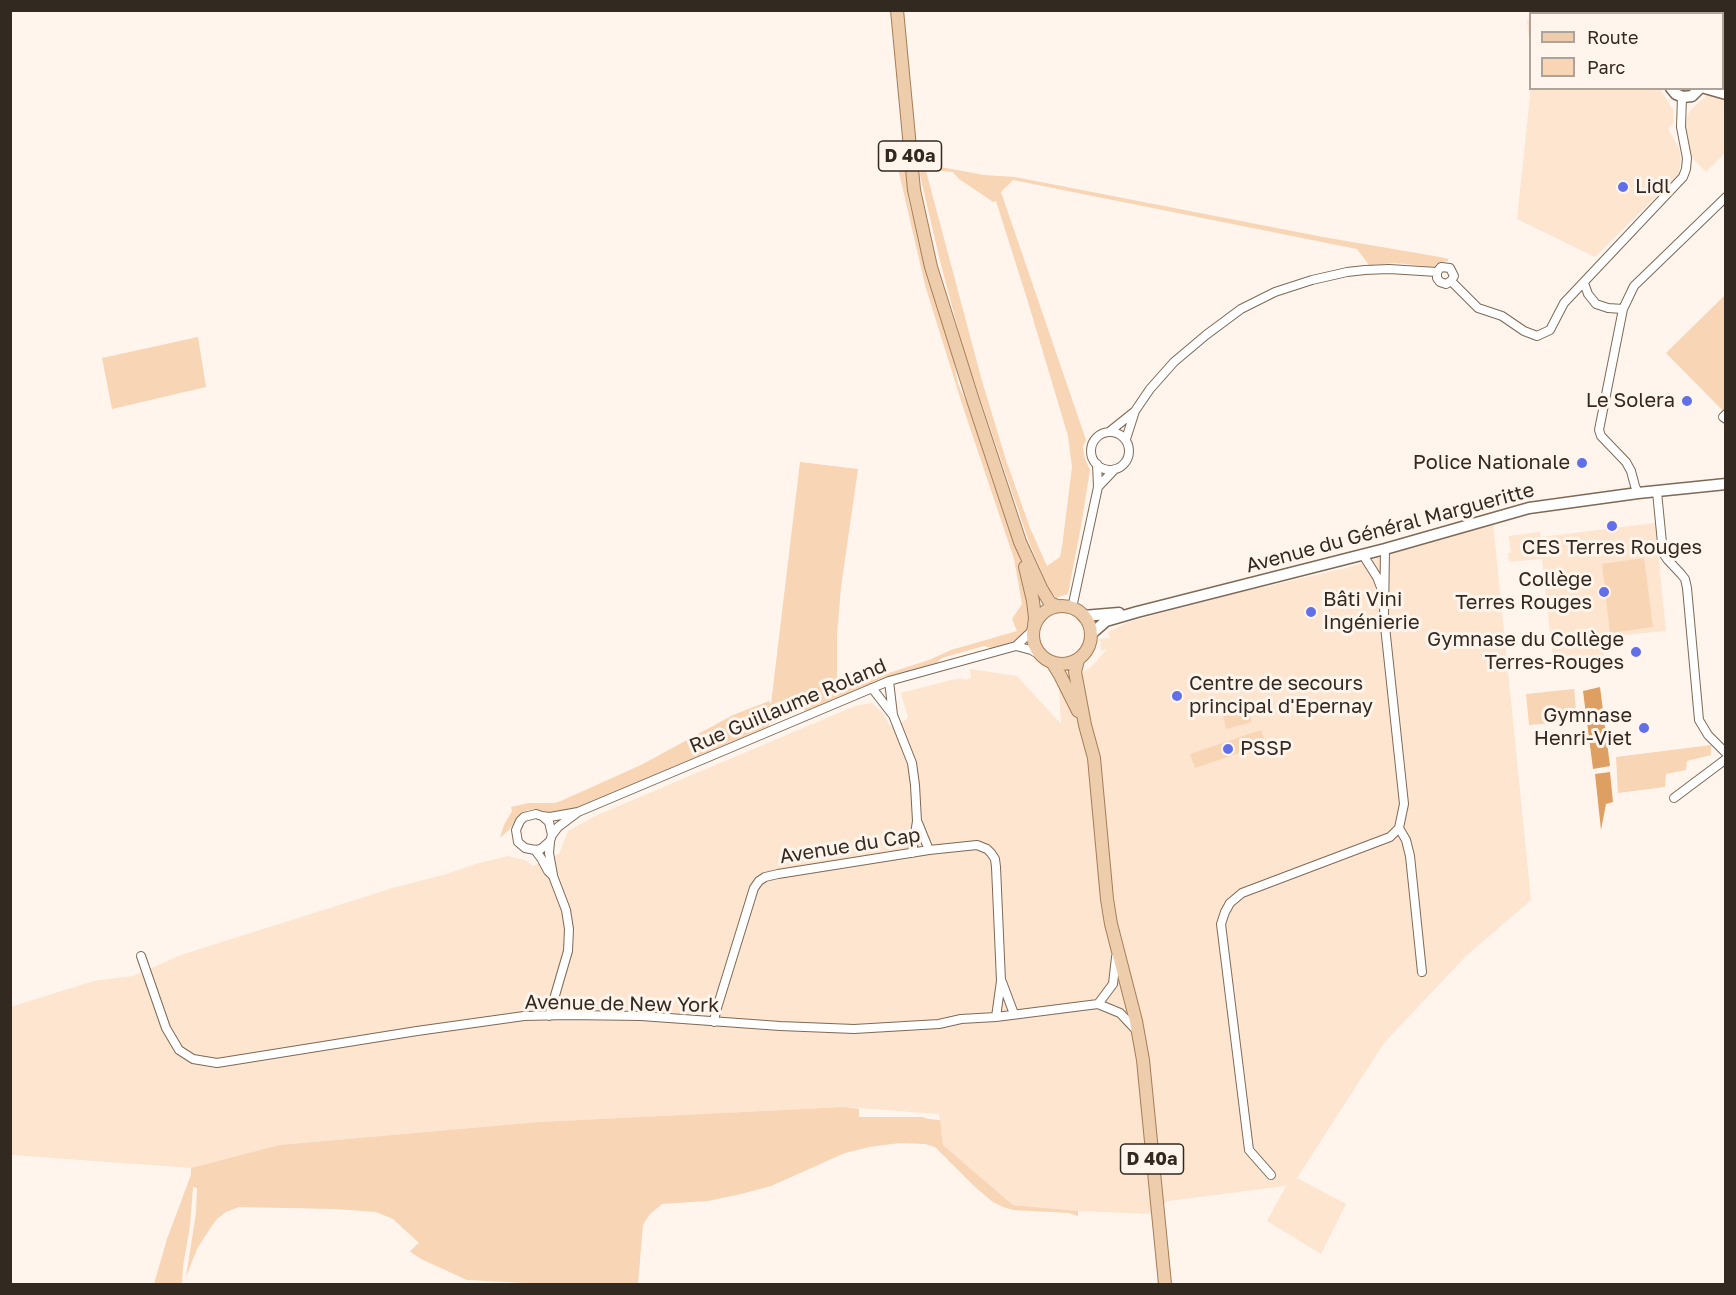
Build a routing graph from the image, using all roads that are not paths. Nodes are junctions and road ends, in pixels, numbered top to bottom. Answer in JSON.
{"nodes":[{"id":1,"x":897,"y":10,"type":"edge"},
{"id":2,"x":1673,"y":90,"type":"edge"},
{"id":3,"x":1698,"y":90,"type":"edge"},
{"id":4,"x":1682,"y":97,"type":"junction"},
{"id":5,"x":1725,"y":197,"type":"edge"},
{"id":6,"x":1437,"y":272,"type":"junction"},
{"id":7,"x":1451,"y":281,"type":"junction"},
{"id":8,"x":1584,"y":283,"type":"junction"},
{"id":9,"x":1623,"y":309,"type":"junction"},
{"id":10,"x":1135,"y":411,"type":"junction"},
{"id":11,"x":1109,"y":432,"type":"junction"},
{"id":12,"x":1126,"y":439,"type":"junction"},
{"id":13,"x":1097,"y":464,"type":"junction"},
{"id":14,"x":1115,"y":469,"type":"junction"},
{"id":15,"x":1725,"y":484,"type":"edge"},
{"id":16,"x":1098,"y":487,"type":"junction"},
{"id":17,"x":1657,"y":492,"type":"junction"},
{"id":18,"x":1638,"y":493,"type":"junction"},
{"id":19,"x":1020,"y":542,"type":"junction"},
{"id":20,"x":1385,"y":549,"type":"junction"},
{"id":21,"x":1363,"y":555,"type":"junction"},
{"id":22,"x":1384,"y":595,"type":"junction"},
{"id":23,"x":1057,"y":606,"type":"junction"},
{"id":24,"x":1072,"y":608,"type":"junction"},
{"id":25,"x":1137,"y":612,"type":"junction"},
{"id":26,"x":1083,"y":616,"type":"junction"},
{"id":27,"x":1034,"y":628,"type":"junction"},
{"id":28,"x":1091,"y":634,"type":"junction"},
{"id":29,"x":1016,"y":646,"type":"junction"},
{"id":30,"x":1040,"y":655,"type":"junction"},
{"id":31,"x":1078,"y":660,"type":"junction"},
{"id":32,"x":1052,"y":662,"type":"junction"},
{"id":33,"x":889,"y":681,"type":"junction"},
{"id":34,"x":872,"y":688,"type":"junction"},
{"id":35,"x":893,"y":715,"type":"junction"},
{"id":36,"x":1085,"y":725,"type":"junction"},
{"id":37,"x":1725,"y":753,"type":"edge"},
{"id":38,"x":1725,"y":759,"type":"edge"},
{"id":39,"x":1674,"y":798,"type":"dead end"},
{"id":40,"x":578,"y":812,"type":"junction"},
{"id":41,"x":542,"y":816,"type":"junction"},
{"id":42,"x":917,"y":821,"type":"junction"},
{"id":43,"x":1399,"y":828,"type":"junction"},
{"id":44,"x":551,"y":838,"type":"junction"},
{"id":45,"x":535,"y":850,"type":"junction"},
{"id":46,"x":929,"y":850,"type":"junction"},
{"id":47,"x":912,"y":853,"type":"junction"},
{"id":48,"x":553,"y":876,"type":"junction"},
{"id":49,"x":1116,"y":947,"type":"junction"},
{"id":50,"x":141,"y":956,"type":"dead end"},
{"id":51,"x":1422,"y":972,"type":"dead end"},
{"id":52,"x":1002,"y":981,"type":"junction"},
{"id":53,"x":1098,"y":1004,"type":"junction"},
{"id":54,"x":1014,"y":1014,"type":"junction"},
{"id":55,"x":549,"y":1016,"type":"junction"},
{"id":56,"x":996,"y":1017,"type":"junction"},
{"id":57,"x":714,"y":1022,"type":"junction"},
{"id":58,"x":1138,"y":1033,"type":"junction"},
{"id":59,"x":1271,"y":1175,"type":"dead end"},
{"id":60,"x":1165,"y":1284,"type":"edge"}],
"edges":[{"from":1,"to":19,"type":"main road","number":"D 40a"},
{"from":2,"to":4,"type":"street"},
{"from":3,"to":4,"type":"street"},
{"from":4,"to":8,"type":"street"},
{"from":5,"to":9,"type":"street"},
{"from":6,"to":7,"type":"street"},
{"from":6,"to":7,"type":"street"},
{"from":6,"to":10,"type":"street"},
{"from":7,"to":8,"type":"street"},
{"from":8,"to":9,"type":"street"},
{"from":9,"to":18,"type":"street"},
{"from":10,"to":11,"type":"street"},
{"from":10,"to":12,"type":"street"},
{"from":11,"to":12,"type":"street"},
{"from":11,"to":13,"type":"street"},
{"from":12,"to":14,"type":"street"},
{"from":13,"to":14,"type":"street"},
{"from":13,"to":16,"type":"street"},
{"from":14,"to":16,"type":"street"},
{"from":15,"to":17,"type":"street","name":"Avenue du Général Margueritte"},
{"from":16,"to":24,"type":"street"},
{"from":17,"to":18,"type":"street","name":"Avenue du Général Margueritte"},
{"from":17,"to":37,"type":"street"},
{"from":18,"to":20,"type":"street","name":"Avenue du Général Margueritte"},
{"from":19,"to":23,"type":"main road","number":"D 40a"},
{"from":19,"to":27,"type":"main road","number":"D 40a"},
{"from":20,"to":21,"type":"street","name":"Avenue du Général Margueritte"},
{"from":20,"to":22,"type":"street"},
{"from":21,"to":22,"type":"street"},
{"from":21,"to":25,"type":"street","name":"Avenue du Général Margueritte"},
{"from":22,"to":43,"type":"street"},
{"from":23,"to":24,"type":"main road"},
{"from":23,"to":27,"type":"main road"},
{"from":24,"to":26,"type":"main road"},
{"from":25,"to":26,"type":"street","name":"Avenue du Général Margueritte"},
{"from":25,"to":28,"type":"street","name":"Avenue du Général Margueritte"},
{"from":26,"to":28,"type":"main road"},
{"from":27,"to":29,"type":"street"},
{"from":27,"to":30,"type":"main road"},
{"from":28,"to":31,"type":"main road"},
{"from":29,"to":30,"type":"street"},
{"from":29,"to":33,"type":"street","name":"Rue Guillaume Roland"},
{"from":30,"to":32,"type":"main road"},
{"from":31,"to":32,"type":"main road"},
{"from":31,"to":36,"type":"main road","number":"D 40a"},
{"from":32,"to":36,"type":"main road","number":"D 40a"},
{"from":33,"to":34,"type":"street","name":"Rue Guillaume Roland"},
{"from":33,"to":35,"type":"street"},
{"from":34,"to":35,"type":"street"},
{"from":34,"to":40,"type":"street","name":"Rue Guillaume Roland"},
{"from":35,"to":42,"type":"street"},
{"from":36,"to":49,"type":"main road","number":"D 40a"},
{"from":38,"to":39,"type":"street"},
{"from":40,"to":41,"type":"street","name":"Rue Guillaume Roland"},
{"from":40,"to":44,"type":"street","name":"Rue Guillaume Roland"},
{"from":41,"to":44,"type":"street"},
{"from":41,"to":45,"type":"street"},
{"from":42,"to":46,"type":"street"},
{"from":42,"to":47,"type":"street"},
{"from":43,"to":51,"type":"street"},
{"from":43,"to":59,"type":"street"},
{"from":44,"to":45,"type":"street"},
{"from":44,"to":48,"type":"street"},
{"from":45,"to":48,"type":"street"},
{"from":46,"to":47,"type":"street","name":"Avenue du Cap"},
{"from":46,"to":52,"type":"street","name":"Avenue du Cap"},
{"from":47,"to":57,"type":"street","name":"Avenue du Cap"},
{"from":48,"to":55,"type":"street"},
{"from":49,"to":53,"type":"street"},
{"from":49,"to":58,"type":"main road","number":"D 40a"},
{"from":50,"to":55,"type":"street","name":"Avenue de New York"},
{"from":52,"to":54,"type":"street"},
{"from":52,"to":56,"type":"street"},
{"from":53,"to":54,"type":"street","name":"Avenue de New York"},
{"from":53,"to":58,"type":"street"},
{"from":54,"to":56,"type":"street","name":"Avenue de New York"},
{"from":55,"to":57,"type":"street","name":"Avenue de New York"},
{"from":56,"to":57,"type":"street","name":"Avenue de New York"},
{"from":58,"to":60,"type":"main road","number":"D 40a"}]}
